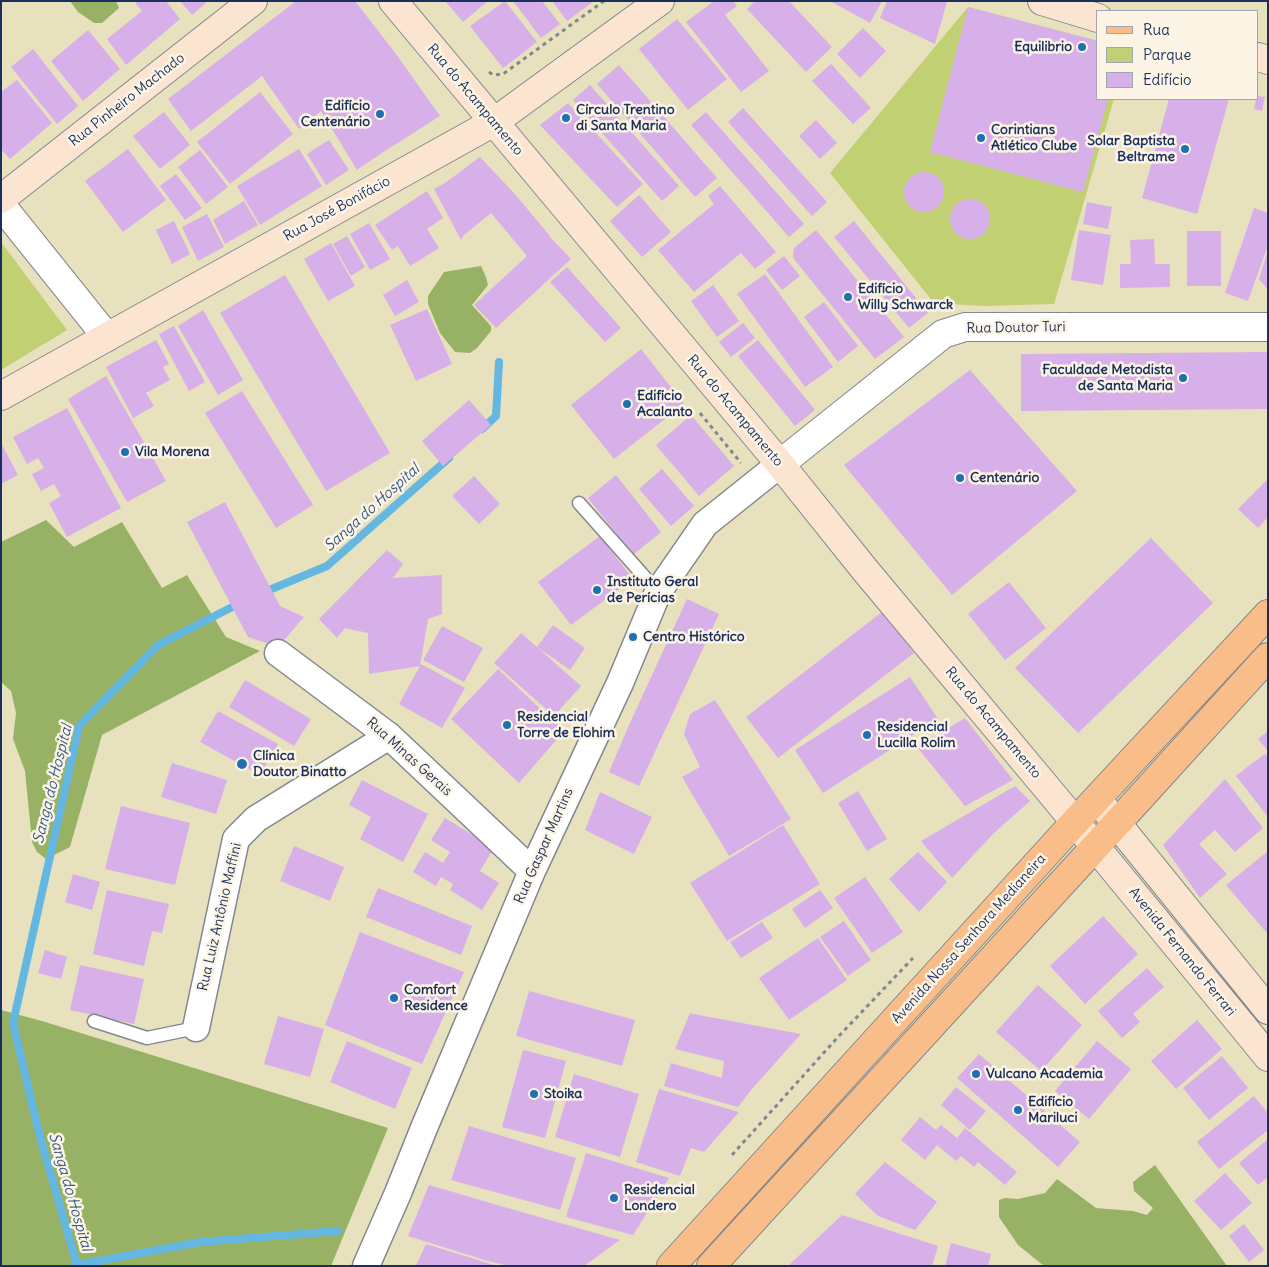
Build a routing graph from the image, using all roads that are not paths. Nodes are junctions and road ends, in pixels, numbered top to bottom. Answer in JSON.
{"nodes":[{"id":1,"x":254,"y":1,"type":"edge"},
{"id":2,"x":393,"y":1,"type":"edge"},
{"id":3,"x":660,"y":1,"type":"edge"},
{"id":4,"x":1042,"y":1,"type":"edge"},
{"id":5,"x":1096,"y":17,"type":"edge"},
{"id":6,"x":494,"y":122,"type":"junction"},
{"id":7,"x":1,"y":199,"type":"edge"},
{"id":8,"x":1,"y":205,"type":"edge"},
{"id":9,"x":1268,"y":327,"type":"edge"},
{"id":10,"x":107,"y":338,"type":"junction"},
{"id":11,"x":1,"y":396,"type":"edge"},
{"id":12,"x":780,"y":464,"type":"junction"},
{"id":13,"x":579,"y":503,"type":"dead end"},
{"id":14,"x":658,"y":592,"type":"junction"},
{"id":15,"x":1268,"y":614,"type":"edge"},
{"id":16,"x":278,"y":653,"type":"dead end"},
{"id":17,"x":1268,"y":657,"type":"edge"},
{"id":18,"x":389,"y":736,"type":"junction"},
{"id":19,"x":1097,"y":799,"type":"junction"},
{"id":20,"x":1075,"y":822,"type":"junction"},
{"id":21,"x":1117,"y":824,"type":"junction"},
{"id":22,"x":1095,"y":847,"type":"junction"},
{"id":23,"x":532,"y":871,"type":"junction"},
{"id":24,"x":1268,"y":1010,"type":"edge"},
{"id":25,"x":94,"y":1021,"type":"dead end"},
{"id":26,"x":196,"y":1028,"type":"joint"},
{"id":27,"x":1268,"y":1058,"type":"edge"},
{"id":28,"x":366,"y":1266,"type":"edge"},
{"id":29,"x":672,"y":1266,"type":"edge"},
{"id":30,"x":711,"y":1266,"type":"edge"}],
"edges":[{"from":1,"to":7,"type":"main road","name":"Rua Pinheiro Machado"},
{"from":2,"to":6,"type":"main road","name":"Rua do Acampamento"},
{"from":3,"to":6,"type":"main road","name":"Rua José Bonifácio"},
{"from":4,"to":5,"type":"main road"},
{"from":6,"to":10,"type":"main road","name":"Rua José Bonifácio"},
{"from":6,"to":12,"type":"main road","name":"Rua do Acampamento"},
{"from":8,"to":10,"type":"street"},
{"from":9,"to":12,"type":"street","name":"Rua Doutor Turi"},
{"from":10,"to":11,"type":"main road","name":"Rua José Bonifácio"},
{"from":12,"to":14,"type":"street","name":"Rua Gaspar Martins"},
{"from":12,"to":20,"type":"main road","name":"Rua do Acampamento"},
{"from":13,"to":14,"type":"lane"},
{"from":14,"to":23,"type":"street","name":"Rua Gaspar Martins"},
{"from":15,"to":19,"type":"main road","name":"Avenida Nossa Senhora Medianeira"},
{"from":16,"to":18,"type":"street","name":"Rua Minas Gerais"},
{"from":17,"to":21,"type":"main road"},
{"from":18,"to":23,"type":"street","name":"Rua Minas Gerais"},
{"from":18,"to":26,"type":"street","name":"Rua Luiz Antônio Maffini"},
{"from":19,"to":20,"type":"main road","name":"Avenida Nossa Senhora Medianeira"},
{"from":19,"to":21,"type":"main road"},
{"from":20,"to":22,"type":"main road","name":"Rua do Acampamento"},
{"from":20,"to":29,"type":"main road","name":"Avenida Nossa Senhora Medianeira"},
{"from":21,"to":22,"type":"main road"},
{"from":21,"to":24,"type":"main road"},
{"from":22,"to":27,"type":"main road","name":"Avenida Fernando Ferrari"},
{"from":22,"to":30,"type":"main road"},
{"from":23,"to":28,"type":"street","name":"Rua Gaspar Martins"},
{"from":25,"to":26,"type":"lane"}]}
